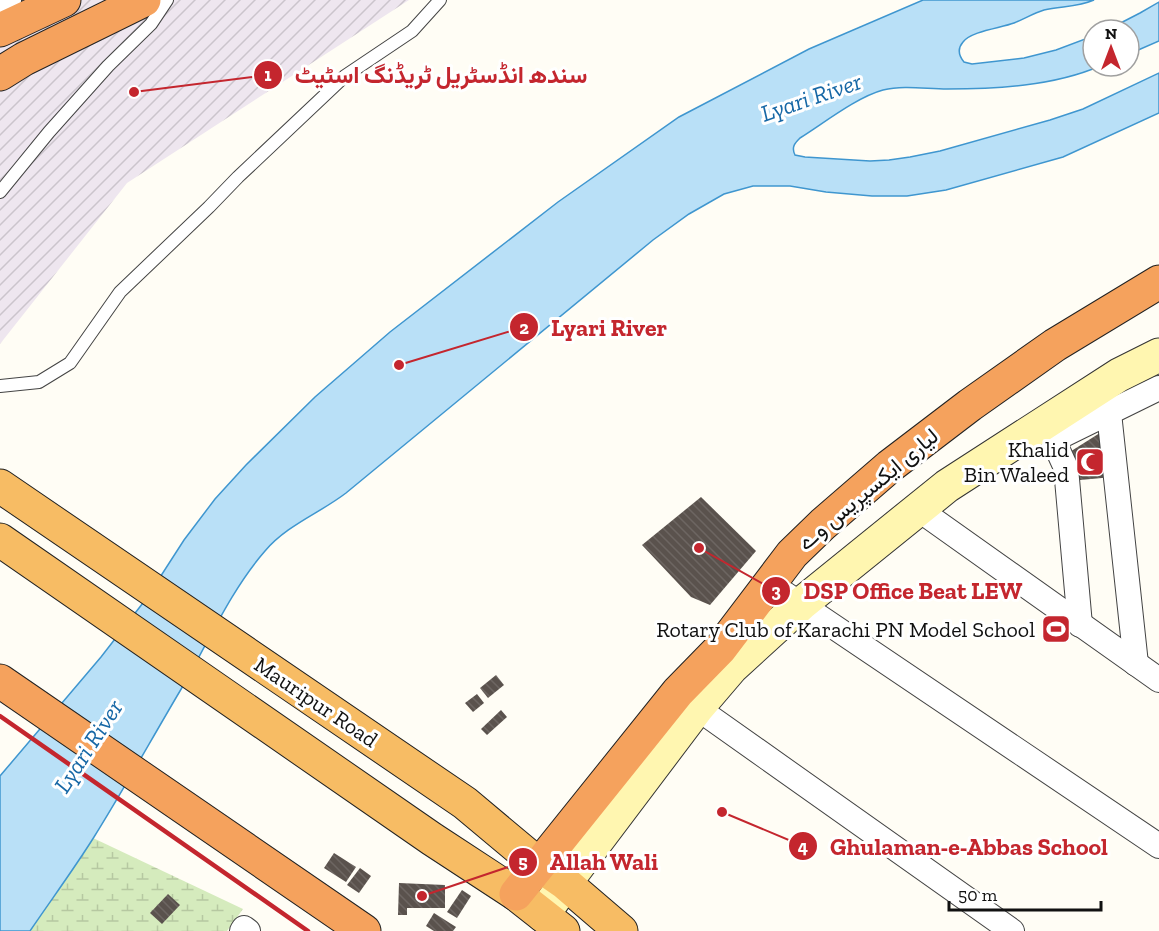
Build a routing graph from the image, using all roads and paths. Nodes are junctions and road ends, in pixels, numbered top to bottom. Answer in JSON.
{"nodes":[{"id":1,"x":6,"y":0,"type":"edge"},
{"id":2,"x":64,"y":0,"type":"edge"},
{"id":3,"x":144,"y":0,"type":"edge"},
{"id":4,"x":167,"y":0,"type":"edge"},
{"id":5,"x":440,"y":0,"type":"edge"},
{"id":6,"x":0,"y":3,"type":"edge"},
{"id":7,"x":0,"y":30,"type":"edge"},
{"id":8,"x":0,"y":74,"type":"edge"},
{"id":9,"x":0,"y":192,"type":"edge"},
{"id":10,"x":1159,"y":282,"type":"edge"},
{"id":11,"x":1159,"y":355,"type":"edge"},
{"id":12,"x":0,"y":386,"type":"edge"},
{"id":13,"x":1159,"y":388,"type":"edge"},
{"id":14,"x":1110,"y":413,"type":"junction"},
{"id":15,"x":1049,"y":431,"type":"junction"},
{"id":16,"x":0,"y":486,"type":"edge"},
{"id":17,"x":918,"y":509,"type":"junction"},
{"id":18,"x":0,"y":540,"type":"edge"},
{"id":19,"x":769,"y":583,"type":"junction"},
{"id":20,"x":801,"y":604,"type":"junction"},
{"id":21,"x":1080,"y":625,"type":"junction"},
{"id":22,"x":1136,"y":664,"type":"junction"},
{"id":23,"x":1159,"y":680,"type":"edge"},
{"id":24,"x":0,"y":681,"type":"edge"},
{"id":25,"x":698,"y":708,"type":"junction"},
{"id":26,"x":1159,"y":846,"type":"edge"},
{"id":27,"x":539,"y":865,"type":"junction"},
{"id":28,"x":565,"y":883,"type":"junction"},
{"id":29,"x":516,"y":894,"type":"junction"},
{"id":30,"x":553,"y":923,"type":"edge"},
{"id":31,"x":242,"y":931,"type":"edge"},
{"id":32,"x":248,"y":931,"type":"edge"},
{"id":33,"x":364,"y":931,"type":"edge"},
{"id":34,"x":621,"y":931,"type":"edge"},
{"id":35,"x":1012,"y":931,"type":"edge"}],
"edges":[{"from":1,"to":6,"type":"street"},
{"from":2,"to":7,"type":"highway"},
{"from":3,"to":8,"type":"highway"},
{"from":4,"to":9,"type":"lane"},
{"from":5,"to":12,"type":"lane"},
{"from":10,"to":19,"type":"highway","name":"لیاری ایکسپریس وے"},
{"from":11,"to":15,"type":"main road"},
{"from":13,"to":14,"type":"street"},
{"from":14,"to":15,"type":"street"},
{"from":14,"to":22,"type":"street"},
{"from":15,"to":17,"type":"main road"},
{"from":15,"to":21,"type":"street"},
{"from":16,"to":27,"type":"highway","name":"Mauripur Road"},
{"from":17,"to":20,"type":"main road"},
{"from":17,"to":21,"type":"street"},
{"from":18,"to":29,"type":"highway","name":"Mauripur Road"},
{"from":19,"to":20,"type":"street"},
{"from":19,"to":27,"type":"highway","name":"لیاری ایکسپریس وے"},
{"from":20,"to":25,"type":"main road"},
{"from":20,"to":26,"type":"street"},
{"from":21,"to":22,"type":"street"},
{"from":22,"to":23,"type":"street"},
{"from":24,"to":33,"type":"highway"},
{"from":25,"to":28,"type":"main road"},
{"from":25,"to":35,"type":"street"},
{"from":27,"to":28,"type":"highway","name":"Mauripur Road"},
{"from":27,"to":29,"type":"highway","name":"لیاری ایکسپریس وے"},
{"from":28,"to":30,"type":"main road"},
{"from":28,"to":34,"type":"highway","name":"Mauripur Road"},
{"from":29,"to":30,"type":"highway","name":"Mauripur Road"},
{"from":31,"to":32,"type":"street"}]}
